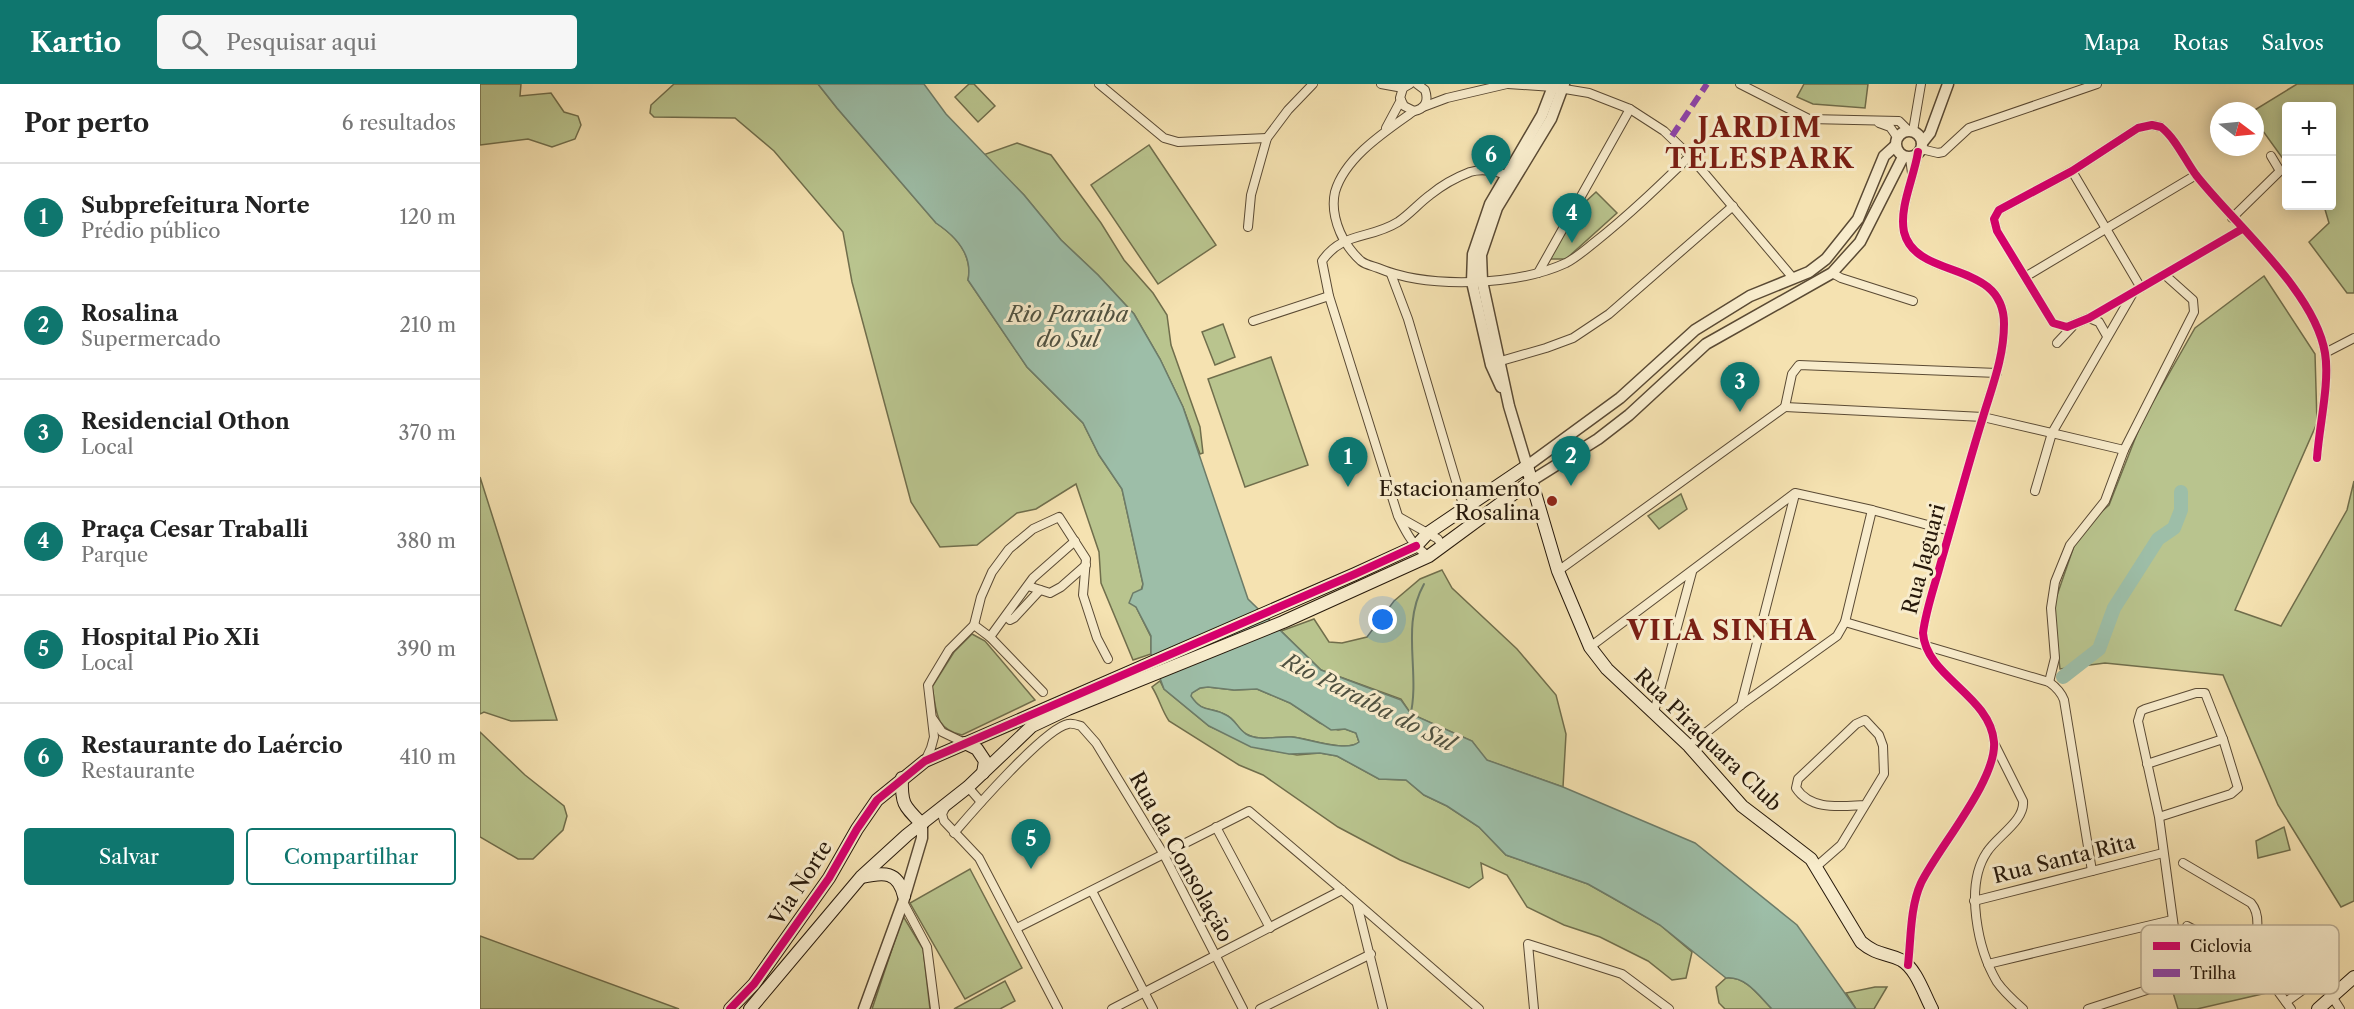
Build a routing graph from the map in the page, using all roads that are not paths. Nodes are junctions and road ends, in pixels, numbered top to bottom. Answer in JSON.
{"nodes":[{"id":1,"x":1099,"y":84,"type":"edge"},
{"id":2,"x":1314,"y":84,"type":"edge"},
{"id":3,"x":1417,"y":84,"type":"edge"},
{"id":4,"x":1507,"y":84,"type":"edge"},
{"id":5,"x":1740,"y":84,"type":"edge"},
{"id":6,"x":1921,"y":84,"type":"edge"},
{"id":7,"x":1948,"y":84,"type":"edge"},
{"id":8,"x":2097,"y":84,"type":"edge"},
{"id":9,"x":1385,"y":85,"type":"edge"},
{"id":10,"x":1407,"y":86,"type":"edge"},
{"id":11,"x":1559,"y":86,"type":"edge"},
{"id":12,"x":1425,"y":89,"type":"edge"},
{"id":13,"x":1447,"y":98,"type":"junction"},
{"id":14,"x":1400,"y":99,"type":"junction"},
{"id":15,"x":1423,"y":107,"type":"junction"},
{"id":16,"x":1630,"y":109,"type":"junction"},
{"id":17,"x":1413,"y":111,"type":"junction"},
{"id":18,"x":1937,"y":112,"type":"junction"},
{"id":19,"x":1870,"y":119,"type":"junction"},
{"id":20,"x":1912,"y":131,"type":"junction"},
{"id":21,"x":1381,"y":135,"type":"junction"},
{"id":22,"x":1267,"y":138,"type":"junction"},
{"id":23,"x":1896,"y":142,"type":"junction"},
{"id":24,"x":1915,"y":152,"type":"junction"},
{"id":25,"x":1690,"y":156,"type":"junction"},
{"id":26,"x":2271,"y":156,"type":"dead end"},
{"id":27,"x":2072,"y":171,"type":"junction"},
{"id":28,"x":2196,"y":175,"type":"junction"},
{"id":29,"x":1511,"y":177,"type":"junction"},
{"id":30,"x":1733,"y":206,"type":"junction"},
{"id":31,"x":2232,"y":218,"type":"junction"},
{"id":32,"x":1248,"y":227,"type":"dead end"},
{"id":33,"x":2242,"y":229,"type":"junction"},
{"id":34,"x":2106,"y":230,"type":"junction"},
{"id":35,"x":1344,"y":240,"type":"junction"},
{"id":36,"x":1538,"y":273,"type":"junction"},
{"id":37,"x":1832,"y":273,"type":"junction"},
{"id":38,"x":1391,"y":274,"type":"junction"},
{"id":39,"x":2164,"y":275,"type":"junction"},
{"id":40,"x":2025,"y":277,"type":"junction"},
{"id":41,"x":1793,"y":278,"type":"junction"},
{"id":42,"x":1477,"y":281,"type":"junction"},
{"id":43,"x":1775,"y":286,"type":"junction"},
{"id":44,"x":2137,"y":290,"type":"junction"},
{"id":45,"x":1329,"y":296,"type":"junction"},
{"id":46,"x":1750,"y":296,"type":"junction"},
{"id":47,"x":1781,"y":301,"type":"junction"},
{"id":48,"x":1913,"y":301,"type":"dead end"},
{"id":49,"x":1758,"y":314,"type":"junction"},
{"id":50,"x":2089,"y":318,"type":"junction"},
{"id":51,"x":1253,"y":321,"type":"dead end"},
{"id":52,"x":2067,"y":327,"type":"junction"},
{"id":53,"x":2107,"y":336,"type":"junction"},
{"id":54,"x":2354,"y":338,"type":"edge"},
{"id":55,"x":2057,"y":343,"type":"dead end"},
{"id":56,"x":2325,"y":353,"type":"junction"},
{"id":57,"x":1495,"y":363,"type":"junction"},
{"id":58,"x":1997,"y":373,"type":"junction"},
{"id":59,"x":1785,"y":407,"type":"junction"},
{"id":60,"x":1983,"y":417,"type":"junction"},
{"id":61,"x":2052,"y":433,"type":"junction"},
{"id":62,"x":2124,"y":450,"type":"junction"},
{"id":63,"x":2317,"y":458,"type":"dead end"},
{"id":64,"x":1527,"y":466,"type":"junction"},
{"id":65,"x":1531,"y":481,"type":"junction"},
{"id":66,"x":2035,"y":491,"type":"dead end"},
{"id":67,"x":1795,"y":494,"type":"junction"},
{"id":68,"x":1464,"y":508,"type":"junction"},
{"id":69,"x":1872,"y":510,"type":"junction"},
{"id":70,"x":1398,"y":516,"type":"junction"},
{"id":71,"x":1950,"y":531,"type":"junction"},
{"id":72,"x":1428,"y":533,"type":"junction"},
{"id":73,"x":1075,"y":541,"type":"junction"},
{"id":74,"x":1416,"y":546,"type":"junction"},
{"id":75,"x":1442,"y":547,"type":"junction"},
{"id":76,"x":1429,"y":556,"type":"junction"},
{"id":77,"x":1086,"y":565,"type":"junction"},
{"id":78,"x":1558,"y":571,"type":"junction"},
{"id":79,"x":1692,"y":571,"type":"junction"},
{"id":80,"x":1028,"y":586,"type":"junction"},
{"id":81,"x":1040,"y":590,"type":"junction"},
{"id":82,"x":1006,"y":616,"type":"junction"},
{"id":83,"x":1845,"y":622,"type":"junction"},
{"id":84,"x":974,"y":625,"type":"junction"},
{"id":85,"x":990,"y":637,"type":"junction"},
{"id":86,"x":1925,"y":645,"type":"junction"},
{"id":87,"x":1590,"y":646,"type":"junction"},
{"id":88,"x":1108,"y":659,"type":"dead end"},
{"id":89,"x":2049,"y":681,"type":"junction"},
{"id":90,"x":1043,"y":692,"type":"dead end"},
{"id":91,"x":1067,"y":704,"type":"junction"},
{"id":92,"x":1741,"y":705,"type":"junction"},
{"id":93,"x":1654,"y":712,"type":"junction"},
{"id":94,"x":933,"y":719,"type":"junction"},
{"id":95,"x":2223,"y":739,"type":"junction"},
{"id":96,"x":965,"y":743,"type":"junction"},
{"id":97,"x":1995,"y":745,"type":"junction"},
{"id":98,"x":1689,"y":746,"type":"junction"},
{"id":99,"x":925,"y":761,"type":"junction"},
{"id":100,"x":2147,"y":764,"type":"junction"},
{"id":101,"x":983,"y":773,"type":"junction"},
{"id":102,"x":902,"y":778,"type":"junction"},
{"id":103,"x":968,"y":787,"type":"junction"},
{"id":104,"x":981,"y":802,"type":"junction"},
{"id":105,"x":1864,"y":805,"type":"junction"},
{"id":106,"x":946,"y":806,"type":"junction"},
{"id":107,"x":2159,"y":817,"type":"junction"},
{"id":108,"x":922,"y":824,"type":"junction"},
{"id":109,"x":1216,"y":827,"type":"junction"},
{"id":110,"x":954,"y":833,"type":"junction"},
{"id":111,"x":1163,"y":853,"type":"junction"},
{"id":112,"x":2163,"y":853,"type":"junction"},
{"id":113,"x":2183,"y":863,"type":"dead end"},
{"id":114,"x":1817,"y":866,"type":"junction"},
{"id":115,"x":2092,"y":871,"type":"junction"},
{"id":116,"x":861,"y":877,"type":"junction"},
{"id":117,"x":1342,"y":890,"type":"junction"},
{"id":118,"x":1092,"y":891,"type":"junction"},
{"id":119,"x":904,"y":899,"type":"junction"},
{"id":120,"x":1974,"y":901,"type":"junction"},
{"id":121,"x":1357,"y":903,"type":"junction"},
{"id":122,"x":2172,"y":920,"type":"junction"},
{"id":123,"x":2151,"y":925,"type":"edge"},
{"id":124,"x":2173,"y":925,"type":"edge"},
{"id":125,"x":2258,"y":925,"type":"edge"},
{"id":126,"x":1017,"y":927,"type":"junction"},
{"id":127,"x":2141,"y":927,"type":"edge"},
{"id":128,"x":1270,"y":928,"type":"junction"},
{"id":129,"x":1371,"y":954,"type":"junction"},
{"id":130,"x":1216,"y":956,"type":"junction"},
{"id":131,"x":1988,"y":964,"type":"junction"},
{"id":132,"x":1908,"y":965,"type":"junction"},
{"id":133,"x":2354,"y":977,"type":"edge"},
{"id":134,"x":2141,"y":992,"type":"edge"},
{"id":135,"x":2339,"y":992,"type":"edge"},
{"id":136,"x":1145,"y":993,"type":"junction"},
{"id":137,"x":2302,"y":994,"type":"edge"},
{"id":138,"x":2337,"y":994,"type":"edge"},
{"id":139,"x":2333,"y":998,"type":"junction"},
{"id":140,"x":2289,"y":1006,"type":"edge"},
{"id":141,"x":730,"y":1009,"type":"edge"},
{"id":142,"x":750,"y":1009,"type":"edge"},
{"id":143,"x":864,"y":1009,"type":"edge"},
{"id":144,"x":935,"y":1009,"type":"edge"},
{"id":145,"x":1058,"y":1009,"type":"edge"},
{"id":146,"x":1112,"y":1009,"type":"edge"},
{"id":147,"x":1153,"y":1009,"type":"edge"},
{"id":148,"x":1243,"y":1009,"type":"edge"},
{"id":149,"x":1260,"y":1009,"type":"edge"},
{"id":150,"x":1383,"y":1009,"type":"edge"},
{"id":151,"x":1479,"y":1009,"type":"edge"},
{"id":152,"x":1534,"y":1009,"type":"edge"},
{"id":153,"x":1669,"y":1009,"type":"edge"},
{"id":154,"x":1932,"y":1009,"type":"edge"},
{"id":155,"x":2023,"y":1009,"type":"edge"},
{"id":156,"x":2088,"y":1009,"type":"edge"},
{"id":157,"x":2318,"y":1009,"type":"edge"},
{"id":158,"x":2340,"y":1009,"type":"edge"}],
"edges":[{"from":1,"to":22,"type":"street"},
{"from":2,"to":22,"type":"street"},
{"from":3,"to":12,"type":"street"},
{"from":4,"to":11,"type":"street"},
{"from":4,"to":13,"type":"street"},
{"from":5,"to":19,"type":"street"},
{"from":6,"to":20,"type":"street"},
{"from":7,"to":18,"type":"street"},
{"from":8,"to":24,"type":"street"},
{"from":9,"to":10,"type":"street"},
{"from":9,"to":14,"type":"street"},
{"from":10,"to":14,"type":"street"},
{"from":11,"to":16,"type":"street"},
{"from":11,"to":29,"type":"street"},
{"from":12,"to":13,"type":"street"},
{"from":12,"to":15,"type":"street"},
{"from":13,"to":15,"type":"street"},
{"from":14,"to":17,"type":"street"},
{"from":14,"to":21,"type":"street"},
{"from":15,"to":17,"type":"street"},
{"from":16,"to":25,"type":"street"},
{"from":16,"to":36,"type":"street"},
{"from":17,"to":21,"type":"street"},
{"from":18,"to":20,"type":"street"},
{"from":18,"to":24,"type":"street"},
{"from":19,"to":20,"type":"street"},
{"from":19,"to":23,"type":"street"},
{"from":20,"to":23,"type":"street"},
{"from":20,"to":24,"type":"street"},
{"from":21,"to":35,"type":"street"},
{"from":22,"to":32,"type":"street"},
{"from":23,"to":24,"type":"street"},
{"from":23,"to":41,"type":"street"},
{"from":24,"to":37,"type":"street"},
{"from":24,"to":58,"type":"street","name":"Rua Jaguari"},
{"from":25,"to":30,"type":"street"},
{"from":25,"to":36,"type":"street"},
{"from":26,"to":31,"type":"street"},
{"from":27,"to":28,"type":"street"},
{"from":27,"to":34,"type":"street"},
{"from":27,"to":40,"type":"street"},
{"from":28,"to":31,"type":"street"},
{"from":28,"to":34,"type":"street"},
{"from":29,"to":35,"type":"street"},
{"from":29,"to":42,"type":"street"},
{"from":30,"to":41,"type":"street"},
{"from":30,"to":57,"type":"street"},
{"from":31,"to":33,"type":"street"},
{"from":33,"to":39,"type":"street"},
{"from":33,"to":56,"type":"street"},
{"from":34,"to":40,"type":"street"},
{"from":34,"to":44,"type":"street"},
{"from":35,"to":38,"type":"street"},
{"from":35,"to":45,"type":"street"},
{"from":36,"to":42,"type":"street"},
{"from":37,"to":47,"type":"street"},
{"from":37,"to":48,"type":"street"},
{"from":38,"to":42,"type":"street"},
{"from":38,"to":68,"type":"street"},
{"from":39,"to":44,"type":"street"},
{"from":39,"to":62,"type":"street"},
{"from":40,"to":52,"type":"street"},
{"from":41,"to":43,"type":"street"},
{"from":42,"to":57,"type":"street"},
{"from":43,"to":46,"type":"street"},
{"from":43,"to":47,"type":"street"},
{"from":44,"to":50,"type":"street"},
{"from":44,"to":53,"type":"street"},
{"from":45,"to":51,"type":"street"},
{"from":45,"to":70,"type":"street"},
{"from":46,"to":49,"type":"street"},
{"from":46,"to":64,"type":"street"},
{"from":47,"to":49,"type":"street"},
{"from":49,"to":65,"type":"street"},
{"from":50,"to":52,"type":"street"},
{"from":50,"to":53,"type":"street"},
{"from":52,"to":55,"type":"street"},
{"from":53,"to":61,"type":"street"},
{"from":54,"to":56,"type":"street"},
{"from":56,"to":63,"type":"street"},
{"from":57,"to":64,"type":"street"},
{"from":58,"to":59,"type":"street"},
{"from":58,"to":60,"type":"street","name":"Rua Jaguari"},
{"from":59,"to":60,"type":"street"},
{"from":59,"to":78,"type":"street"},
{"from":60,"to":61,"type":"street"},
{"from":60,"to":71,"type":"street","name":"Rua Jaguari"},
{"from":61,"to":62,"type":"street"},
{"from":61,"to":66,"type":"street"},
{"from":62,"to":89,"type":"street"},
{"from":64,"to":65,"type":"main road","name":"Rua Piraquara Club"},
{"from":64,"to":68,"type":"main road"},
{"from":65,"to":75,"type":"main road"},
{"from":65,"to":78,"type":"main road","name":"Rua Piraquara Club"},
{"from":67,"to":69,"type":"street"},
{"from":67,"to":79,"type":"street"},
{"from":67,"to":92,"type":"street"},
{"from":68,"to":72,"type":"main road"},
{"from":69,"to":71,"type":"street"},
{"from":69,"to":83,"type":"street"},
{"from":70,"to":72,"type":"street"},
{"from":70,"to":74,"type":"street"},
{"from":71,"to":86,"type":"street","name":"Rua Jaguari"},
{"from":72,"to":74,"type":"main road"},
{"from":72,"to":75,"type":"street"},
{"from":73,"to":77,"type":"street"},
{"from":73,"to":80,"type":"street"},
{"from":73,"to":84,"type":"street"},
{"from":74,"to":76,"type":"street"},
{"from":74,"to":91,"type":"main road"},
{"from":75,"to":76,"type":"main road"},
{"from":76,"to":91,"type":"main road"},
{"from":77,"to":81,"type":"street"},
{"from":77,"to":88,"type":"street"},
{"from":78,"to":87,"type":"main road","name":"Rua Piraquara Club"},
{"from":79,"to":87,"type":"street"},
{"from":79,"to":93,"type":"street"},
{"from":80,"to":81,"type":"street"},
{"from":80,"to":82,"type":"street"},
{"from":81,"to":82,"type":"street"},
{"from":82,"to":85,"type":"street"},
{"from":83,"to":86,"type":"street"},
{"from":83,"to":92,"type":"street"},
{"from":84,"to":85,"type":"street"},
{"from":84,"to":94,"type":"street"},
{"from":85,"to":90,"type":"street"},
{"from":86,"to":89,"type":"street"},
{"from":86,"to":97,"type":"street","name":"Rua Jaguari"},
{"from":87,"to":93,"type":"main road","name":"Rua Piraquara Club"},
{"from":89,"to":115,"type":"street"},
{"from":91,"to":96,"type":"main road","name":"Via Norte"},
{"from":91,"to":101,"type":"main road","name":"Via Norte"},
{"from":92,"to":98,"type":"street"},
{"from":93,"to":98,"type":"main road","name":"Rua Piraquara Club"},
{"from":94,"to":96,"type":"street"},
{"from":94,"to":99,"type":"street"},
{"from":95,"to":100,"type":"street"},
{"from":95,"to":100,"type":"street"},
{"from":95,"to":107,"type":"street"},
{"from":96,"to":99,"type":"main road","name":"Via Norte"},
{"from":96,"to":101,"type":"main road"},
{"from":97,"to":120,"type":"street","name":"Rua Jaguari"},
{"from":97,"to":132,"type":"street"},
{"from":98,"to":114,"type":"main road","name":"Rua Piraquara Club"},
{"from":99,"to":102,"type":"main road","name":"Via Norte"},
{"from":100,"to":107,"type":"street"},
{"from":101,"to":103,"type":"main road","name":"Via Norte"},
{"from":102,"to":108,"type":"main road"},
{"from":102,"to":141,"type":"main road","name":"Via Norte"},
{"from":103,"to":104,"type":"street"},
{"from":103,"to":106,"type":"main road","name":"Via Norte"},
{"from":104,"to":110,"type":"street"},
{"from":104,"to":111,"type":"street","name":"Rua da Consolação"},
{"from":105,"to":105,"type":"street"},
{"from":105,"to":114,"type":"street"},
{"from":106,"to":108,"type":"main road","name":"Via Norte"},
{"from":106,"to":110,"type":"street"},
{"from":107,"to":112,"type":"street"},
{"from":108,"to":116,"type":"main road","name":"Via Norte"},
{"from":108,"to":119,"type":"street"},
{"from":109,"to":111,"type":"street"},
{"from":109,"to":117,"type":"street"},
{"from":109,"to":128,"type":"street"},
{"from":110,"to":126,"type":"street"},
{"from":111,"to":118,"type":"street"},
{"from":111,"to":130,"type":"street","name":"Rua da Consolação"},
{"from":112,"to":115,"type":"street","name":"Rua Santa Rita"},
{"from":112,"to":122,"type":"street"},
{"from":113,"to":125,"type":"street"},
{"from":114,"to":132,"type":"main road","name":"Rua Piraquara Club"},
{"from":115,"to":120,"type":"street","name":"Rua Santa Rita"},
{"from":116,"to":119,"type":"main road"},
{"from":116,"to":142,"type":"main road","name":"Via Norte"},
{"from":117,"to":121,"type":"street"},
{"from":117,"to":128,"type":"street"},
{"from":118,"to":126,"type":"street"},
{"from":118,"to":136,"type":"street"},
{"from":119,"to":143,"type":"street"},
{"from":119,"to":144,"type":"street"},
{"from":120,"to":131,"type":"street"},
{"from":121,"to":129,"type":"street"},
{"from":121,"to":151,"type":"street"},
{"from":122,"to":123,"type":"street"},
{"from":122,"to":124,"type":"street"},
{"from":126,"to":145,"type":"street"},
{"from":127,"to":131,"type":"street"},
{"from":128,"to":130,"type":"street"},
{"from":129,"to":149,"type":"street"},
{"from":129,"to":150,"type":"street"},
{"from":130,"to":136,"type":"street"},
{"from":130,"to":148,"type":"street","name":"Rua da Consolação"},
{"from":131,"to":155,"type":"street"},
{"from":132,"to":154,"type":"main road"},
{"from":133,"to":135,"type":"main road"},
{"from":134,"to":156,"type":"street"},
{"from":136,"to":146,"type":"street"},
{"from":136,"to":147,"type":"street"},
{"from":137,"to":140,"type":"street"},
{"from":138,"to":139,"type":"main road"},
{"from":139,"to":157,"type":"main road"},
{"from":139,"to":158,"type":"street"},
{"from":152,"to":153,"type":"street"}]}
